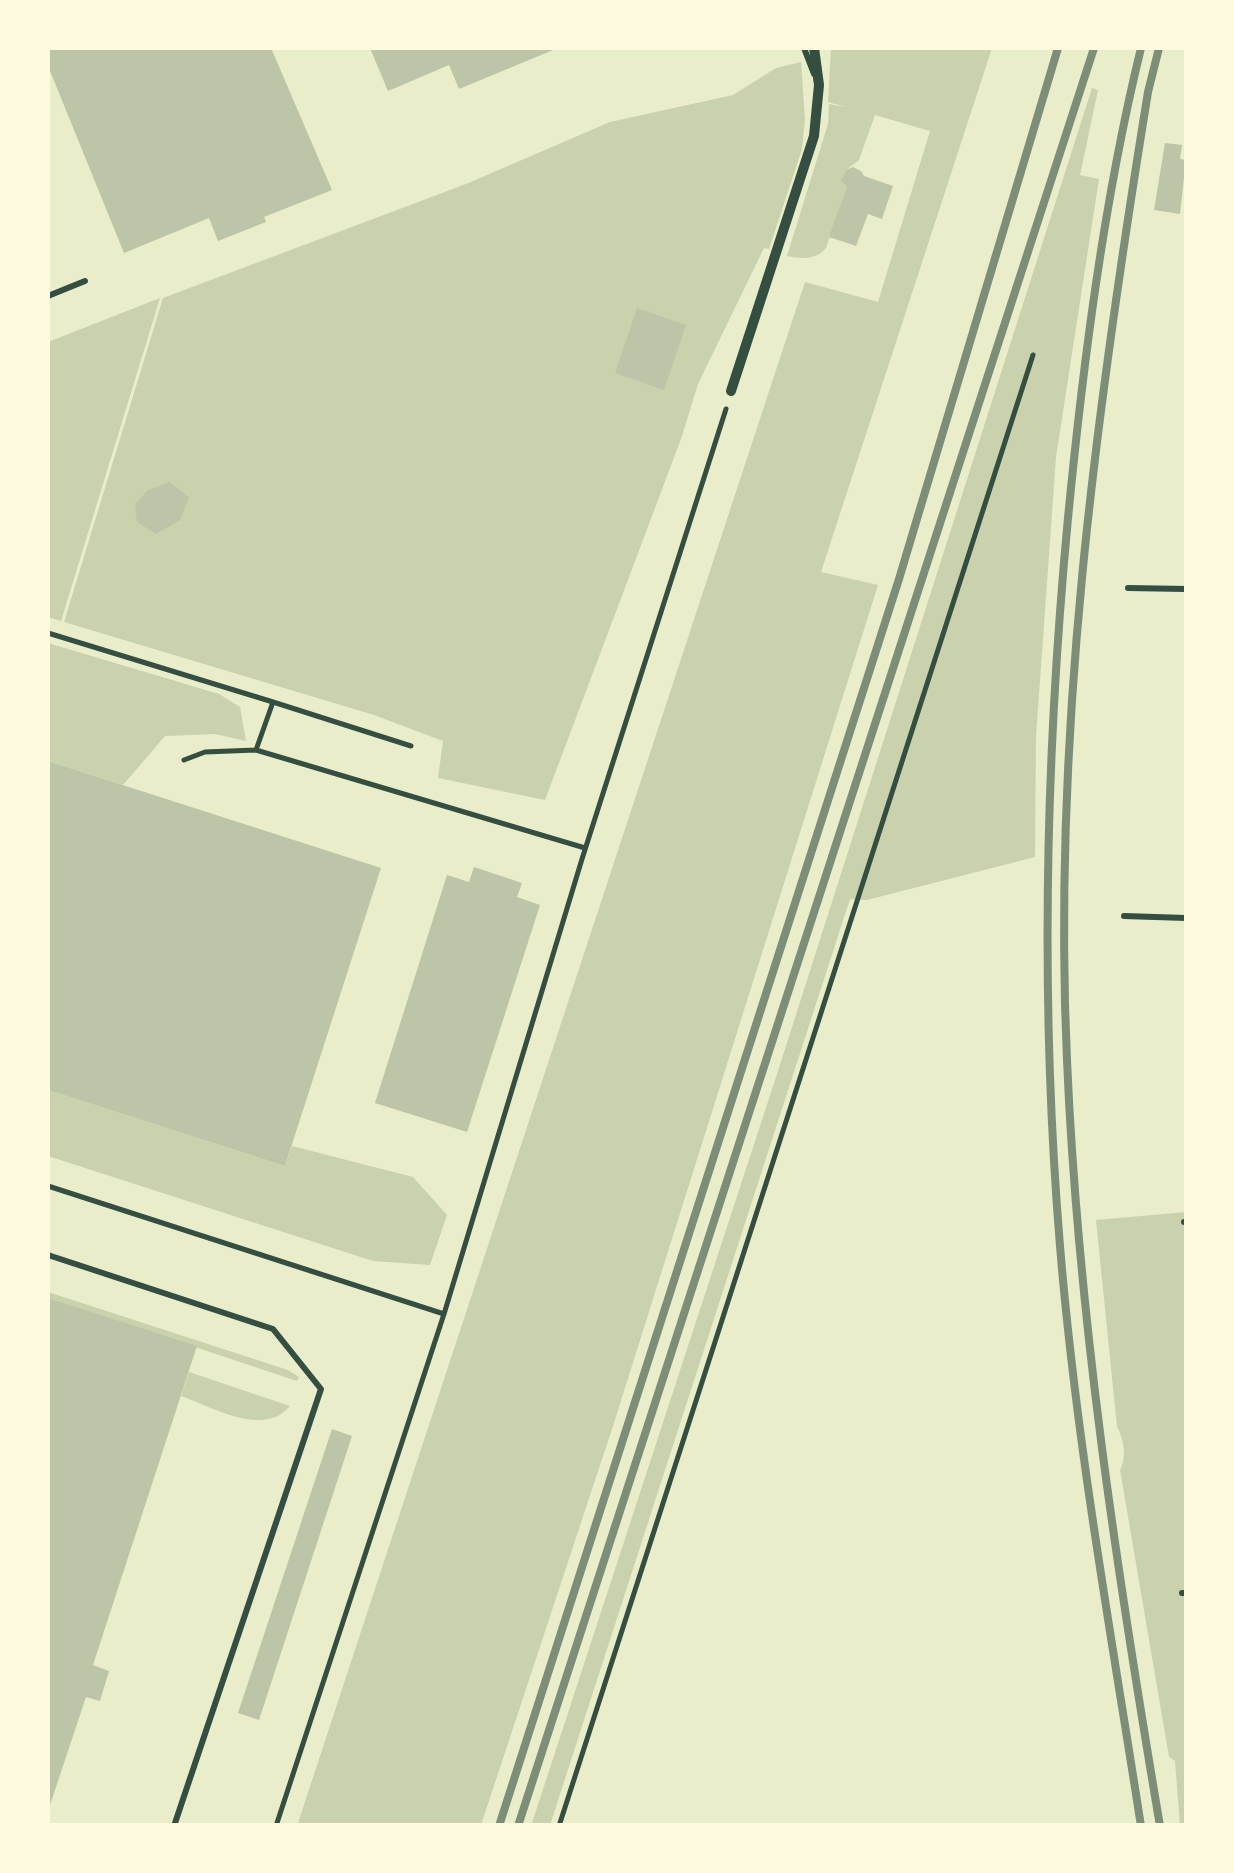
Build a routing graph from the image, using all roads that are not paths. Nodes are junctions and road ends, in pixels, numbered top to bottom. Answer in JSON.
{"nodes":[{"id":1,"x":804,"y":48,"type":"edge"},
{"id":2,"x":814,"y":48,"type":"edge"},
{"id":3,"x":819,"y":86,"type":"junction"},
{"id":4,"x":85,"y":281,"type":"dead end"},
{"id":5,"x":48,"y":296,"type":"edge"},
{"id":6,"x":731,"y":392,"type":"road end"},
{"id":7,"x":1128,"y":588,"type":"dead end"},
{"id":8,"x":1186,"y":588,"type":"edge"},
{"id":9,"x":1124,"y":916,"type":"dead end"},
{"id":10,"x":1186,"y":918,"type":"edge"},
{"id":11,"x":48,"y":1255,"type":"edge"},
{"id":12,"x":174,"y":1826,"type":"edge"}],
"edges":[{"from":1,"to":3,"type":"lane"},
{"from":2,"to":3,"type":"street"},
{"from":3,"to":6,"type":"street"},
{"from":4,"to":5,"type":"lane"},
{"from":7,"to":8,"type":"lane"},
{"from":9,"to":10,"type":"lane"},
{"from":11,"to":12,"type":"lane"}]}
